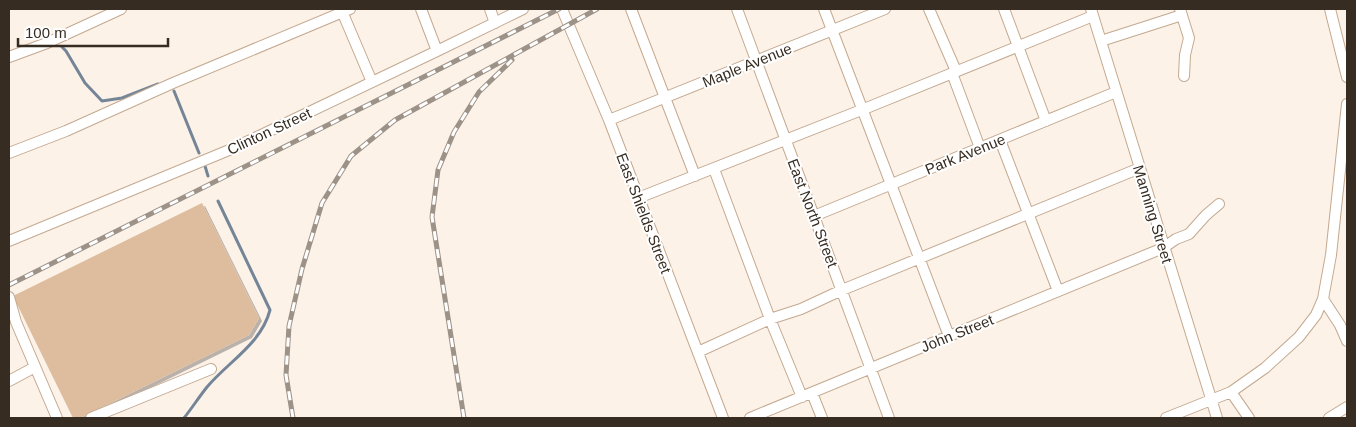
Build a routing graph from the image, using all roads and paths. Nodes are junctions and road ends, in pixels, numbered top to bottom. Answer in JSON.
{"nodes":[{"id":1,"x":121,"y":9,"type":"edge"},
{"id":2,"x":421,"y":9,"type":"edge"},
{"id":3,"x":490,"y":9,"type":"edge"},
{"id":4,"x":523,"y":9,"type":"edge"},
{"id":5,"x":562,"y":9,"type":"edge"},
{"id":6,"x":631,"y":9,"type":"edge"},
{"id":7,"x":737,"y":9,"type":"edge"},
{"id":8,"x":824,"y":9,"type":"edge"},
{"id":9,"x":885,"y":9,"type":"edge"},
{"id":10,"x":930,"y":9,"type":"edge"},
{"id":11,"x":1004,"y":9,"type":"edge"},
{"id":12,"x":1330,"y":9,"type":"edge"},
{"id":13,"x":344,"y":10,"type":"edge"},
{"id":14,"x":1092,"y":12,"type":"edge"},
{"id":15,"x":1181,"y":12,"type":"edge"},
{"id":16,"x":495,"y":23,"type":"junction"},
{"id":17,"x":832,"y":30,"type":"junction"},
{"id":18,"x":1101,"y":41,"type":"junction"},
{"id":19,"x":1019,"y":46,"type":"junction"},
{"id":20,"x":437,"y":52,"type":"junction"},
{"id":21,"x":9,"y":57,"type":"edge"},
{"id":22,"x":756,"y":62,"type":"junction"},
{"id":23,"x":954,"y":72,"type":"junction"},
{"id":24,"x":1184,"y":76,"type":"dead end"},
{"id":25,"x":1347,"y":78,"type":"edge"},
{"id":26,"x":372,"y":82,"type":"junction"},
{"id":27,"x":1116,"y":92,"type":"junction"},
{"id":28,"x":665,"y":98,"type":"junction"},
{"id":29,"x":1347,"y":104,"type":"edge"},
{"id":30,"x":864,"y":109,"type":"junction"},
{"id":31,"x":609,"y":120,"type":"junction"},
{"id":32,"x":1046,"y":120,"type":"junction"},
{"id":33,"x":786,"y":140,"type":"junction"},
{"id":34,"x":1000,"y":140,"type":"junction"},
{"id":35,"x":980,"y":148,"type":"junction"},
{"id":36,"x":9,"y":153,"type":"edge"},
{"id":37,"x":1140,"y":168,"type":"junction"},
{"id":38,"x":714,"y":169,"type":"junction"},
{"id":39,"x":695,"y":176,"type":"junction"},
{"id":40,"x":892,"y":184,"type":"junction"},
{"id":41,"x":638,"y":198,"type":"junction"},
{"id":42,"x":1220,"y":204,"type":"dead end"},
{"id":43,"x":1029,"y":214,"type":"junction"},
{"id":44,"x":814,"y":216,"type":"junction"},
{"id":45,"x":9,"y":241,"type":"edge"},
{"id":46,"x":1163,"y":248,"type":"junction"},
{"id":47,"x":921,"y":259,"type":"junction"},
{"id":48,"x":842,"y":290,"type":"junction"},
{"id":49,"x":1058,"y":291,"type":"junction"},
{"id":50,"x":9,"y":297,"type":"edge"},
{"id":51,"x":1323,"y":299,"type":"junction"},
{"id":52,"x":770,"y":320,"type":"junction"},
{"id":53,"x":12,"y":324,"type":"edge"},
{"id":54,"x":949,"y":336,"type":"junction"},
{"id":55,"x":1347,"y":342,"type":"edge"},
{"id":56,"x":698,"y":352,"type":"junction"},
{"id":57,"x":35,"y":367,"type":"junction"},
{"id":58,"x":871,"y":368,"type":"junction"},
{"id":59,"x":211,"y":369,"type":"dead end"},
{"id":60,"x":9,"y":382,"type":"edge"},
{"id":61,"x":1231,"y":392,"type":"junction"},
{"id":62,"x":807,"y":395,"type":"junction"},
{"id":63,"x":1211,"y":400,"type":"junction"},
{"id":64,"x":1347,"y":406,"type":"edge"},
{"id":65,"x":57,"y":418,"type":"edge"},
{"id":66,"x":91,"y":418,"type":"edge"},
{"id":67,"x":722,"y":418,"type":"edge"},
{"id":68,"x":750,"y":418,"type":"edge"},
{"id":69,"x":822,"y":418,"type":"edge"},
{"id":70,"x":889,"y":418,"type":"edge"},
{"id":71,"x":1166,"y":418,"type":"edge"},
{"id":72,"x":1217,"y":418,"type":"edge"},
{"id":73,"x":1249,"y":418,"type":"edge"},
{"id":74,"x":1329,"y":418,"type":"edge"}],
"edges":[{"from":1,"to":21,"type":"street"},
{"from":2,"to":20,"type":"street"},
{"from":3,"to":16,"type":"street"},
{"from":4,"to":16,"type":"street","name":"Clinton Street"},
{"from":5,"to":31,"type":"street","name":"East Shields Street"},
{"from":6,"to":28,"type":"street"},
{"from":7,"to":22,"type":"street","name":"East North Street"},
{"from":8,"to":17,"type":"street"},
{"from":9,"to":17,"type":"street","name":"Maple Avenue"},
{"from":10,"to":23,"type":"street"},
{"from":11,"to":19,"type":"street"},
{"from":12,"to":25,"type":"street"},
{"from":13,"to":26,"type":"street"},
{"from":13,"to":36,"type":"street"},
{"from":14,"to":18,"type":"street","name":"Manning Street"},
{"from":14,"to":19,"type":"street"},
{"from":15,"to":18,"type":"street"},
{"from":15,"to":24,"type":"street"},
{"from":16,"to":20,"type":"street","name":"Clinton Street"},
{"from":17,"to":22,"type":"street","name":"Maple Avenue"},
{"from":17,"to":30,"type":"street"},
{"from":18,"to":27,"type":"street","name":"Manning Street"},
{"from":19,"to":23,"type":"street"},
{"from":19,"to":32,"type":"street"},
{"from":20,"to":26,"type":"street","name":"Clinton Street"},
{"from":22,"to":28,"type":"street","name":"Maple Avenue"},
{"from":22,"to":33,"type":"street","name":"East North Street"},
{"from":23,"to":30,"type":"street"},
{"from":23,"to":35,"type":"street"},
{"from":26,"to":45,"type":"street","name":"Clinton Street"},
{"from":27,"to":32,"type":"street","name":"Park Avenue"},
{"from":27,"to":37,"type":"street","name":"Manning Street"},
{"from":28,"to":31,"type":"street","name":"Maple Avenue"},
{"from":28,"to":39,"type":"street"},
{"from":29,"to":51,"type":"street"},
{"from":30,"to":33,"type":"street"},
{"from":30,"to":40,"type":"street"},
{"from":31,"to":41,"type":"street","name":"East Shields Street"},
{"from":32,"to":34,"type":"street","name":"Park Avenue"},
{"from":33,"to":38,"type":"street"},
{"from":33,"to":44,"type":"street","name":"East North Street"},
{"from":34,"to":35,"type":"street","name":"Park Avenue"},
{"from":34,"to":43,"type":"street"},
{"from":35,"to":40,"type":"street","name":"Park Avenue"},
{"from":37,"to":43,"type":"street"},
{"from":37,"to":46,"type":"street","name":"Manning Street"},
{"from":38,"to":39,"type":"street"},
{"from":38,"to":52,"type":"street"},
{"from":39,"to":41,"type":"street"},
{"from":40,"to":44,"type":"street","name":"Park Avenue"},
{"from":40,"to":47,"type":"street"},
{"from":41,"to":56,"type":"street","name":"East Shields Street"},
{"from":42,"to":46,"type":"street","name":"John Street"},
{"from":43,"to":47,"type":"street"},
{"from":43,"to":49,"type":"street"},
{"from":44,"to":48,"type":"street","name":"East North Street"},
{"from":46,"to":49,"type":"street","name":"John Street"},
{"from":46,"to":63,"type":"street","name":"Manning Street"},
{"from":47,"to":48,"type":"street"},
{"from":47,"to":54,"type":"street"},
{"from":48,"to":52,"type":"street"},
{"from":48,"to":58,"type":"street","name":"East North Street"},
{"from":49,"to":54,"type":"street","name":"John Street"},
{"from":50,"to":53,"type":"street"},
{"from":51,"to":55,"type":"street"},
{"from":51,"to":61,"type":"street"},
{"from":52,"to":56,"type":"street"},
{"from":52,"to":62,"type":"street"},
{"from":53,"to":57,"type":"street"},
{"from":54,"to":58,"type":"street","name":"John Street"},
{"from":56,"to":67,"type":"street","name":"East Shields Street"},
{"from":57,"to":60,"type":"street"},
{"from":57,"to":65,"type":"street"},
{"from":58,"to":62,"type":"street","name":"John Street"},
{"from":58,"to":70,"type":"street","name":"East North Street"},
{"from":59,"to":66,"type":"street"},
{"from":61,"to":63,"type":"street"},
{"from":61,"to":73,"type":"street"},
{"from":62,"to":68,"type":"street","name":"John Street"},
{"from":62,"to":69,"type":"street"},
{"from":63,"to":71,"type":"street"},
{"from":63,"to":72,"type":"street","name":"Manning Street"},
{"from":64,"to":74,"type":"street"}]}
